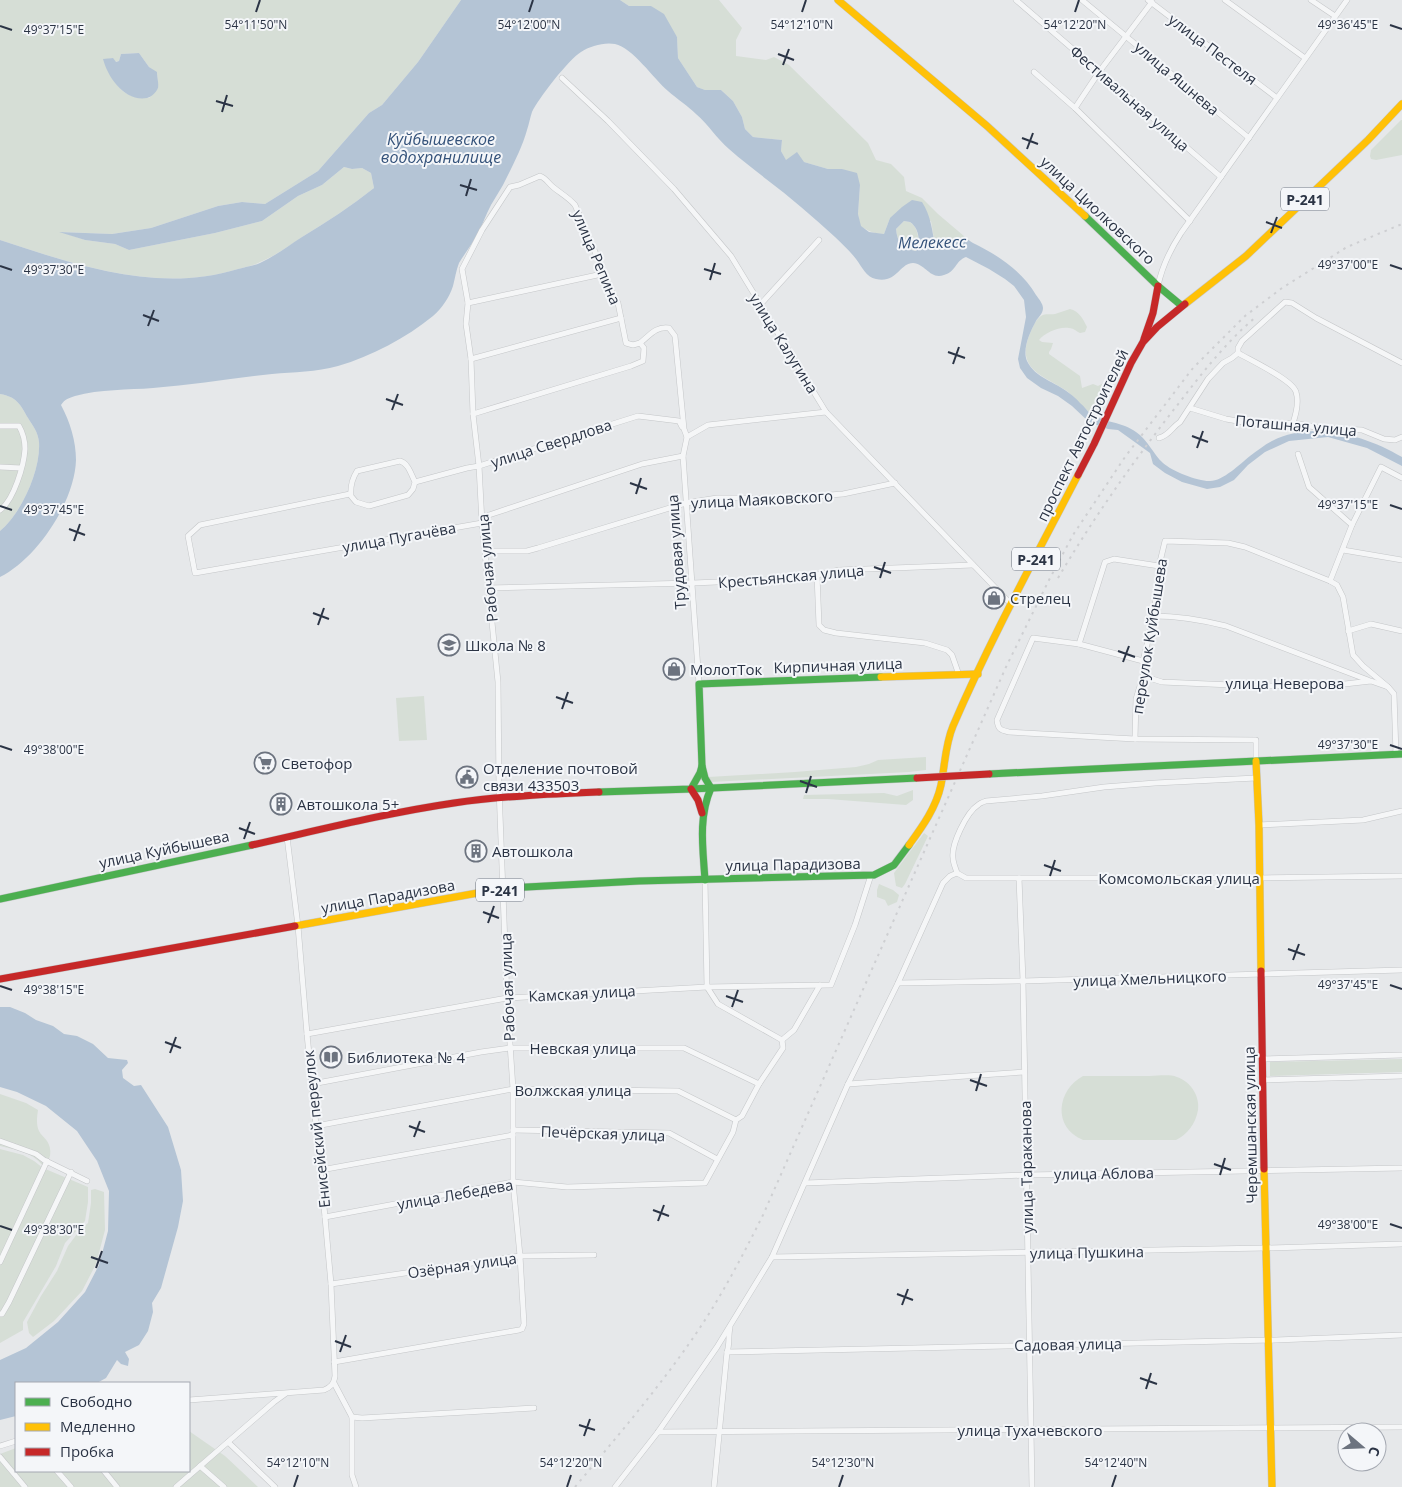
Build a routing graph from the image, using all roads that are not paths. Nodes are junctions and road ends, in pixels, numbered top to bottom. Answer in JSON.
{"nodes":[{"id":1,"x":838,"y":0,"type":"edge"},
{"id":2,"x":1016,"y":0,"type":"edge"},
{"id":3,"x":1082,"y":0,"type":"edge"},
{"id":4,"x":1225,"y":0,"type":"edge"},
{"id":5,"x":1311,"y":0,"type":"edge"},
{"id":6,"x":1347,"y":0,"type":"edge"},
{"id":7,"x":1151,"y":1,"type":"edge"},
{"id":8,"x":1335,"y":16,"type":"junction"},
{"id":9,"x":1126,"y":36,"type":"junction"},
{"id":10,"x":1305,"y":58,"type":"junction"},
{"id":11,"x":1034,"y":72,"type":"dead end"},
{"id":12,"x":1099,"y":72,"type":"junction"},
{"id":13,"x":562,"y":78,"type":"dead end"},
{"id":14,"x":1277,"y":98,"type":"junction"},
{"id":15,"x":1402,"y":104,"type":"edge"},
{"id":16,"x":1075,"y":108,"type":"junction"},
{"id":17,"x":1249,"y":138,"type":"junction"},
{"id":18,"x":1221,"y":177,"type":"junction"},
{"id":19,"x":1190,"y":221,"type":"junction"},
{"id":20,"x":819,"y":240,"type":"dead end"},
{"id":21,"x":462,"y":269,"type":"joint"},
{"id":22,"x":602,"y":274,"type":"junction"},
{"id":23,"x":1158,"y":286,"type":"junction"},
{"id":24,"x":468,"y":303,"type":"junction"},
{"id":25,"x":760,"y":305,"type":"junction"},
{"id":26,"x":1182,"y":306,"type":"junction"},
{"id":27,"x":621,"y":318,"type":"junction"},
{"id":28,"x":1143,"y":342,"type":"junction"},
{"id":29,"x":640,"y":343,"type":"junction"},
{"id":30,"x":1238,"y":353,"type":"junction"},
{"id":31,"x":470,"y":360,"type":"junction"},
{"id":32,"x":1402,"y":364,"type":"edge"},
{"id":33,"x":1190,"y":408,"type":"junction"},
{"id":34,"x":826,"y":412,"type":"junction"},
{"id":35,"x":473,"y":414,"type":"junction"},
{"id":36,"x":1293,"y":423,"type":"junction"},
{"id":37,"x":0,"y":426,"type":"edge"},
{"id":38,"x":684,"y":429,"type":"junction"},
{"id":39,"x":687,"y":437,"type":"junction"},
{"id":40,"x":1402,"y":437,"type":"edge"},
{"id":41,"x":1159,"y":438,"type":"dead end"},
{"id":42,"x":1298,"y":454,"type":"dead end"},
{"id":43,"x":683,"y":456,"type":"junction"},
{"id":44,"x":480,"y":466,"type":"junction"},
{"id":45,"x":0,"y":467,"type":"edge"},
{"id":46,"x":21,"y":468,"type":"junction"},
{"id":47,"x":1402,"y":478,"type":"edge"},
{"id":48,"x":415,"y":482,"type":"junction"},
{"id":49,"x":895,"y":483,"type":"junction"},
{"id":50,"x":350,"y":494,"type":"junction"},
{"id":51,"x":686,"y":503,"type":"junction"},
{"id":52,"x":0,"y":510,"type":"edge"},
{"id":53,"x":482,"y":523,"type":"junction"},
{"id":54,"x":1352,"y":525,"type":"junction"},
{"id":55,"x":1343,"y":550,"type":"junction"},
{"id":56,"x":485,"y":551,"type":"junction"},
{"id":57,"x":1402,"y":560,"type":"edge"},
{"id":58,"x":973,"y":565,"type":"junction"},
{"id":59,"x":1159,"y":566,"type":"junction"},
{"id":60,"x":817,"y":575,"type":"junction"},
{"id":61,"x":1330,"y":581,"type":"junction"},
{"id":62,"x":693,"y":583,"type":"junction"},
{"id":63,"x":488,"y":588,"type":"junction"},
{"id":64,"x":1011,"y":604,"type":"junction"},
{"id":65,"x":1154,"y":616,"type":"junction"},
{"id":66,"x":1348,"y":631,"type":"junction"},
{"id":67,"x":1402,"y":631,"type":"edge"},
{"id":68,"x":1079,"y":644,"type":"junction"},
{"id":69,"x":1143,"y":661,"type":"junction"},
{"id":70,"x":978,"y":674,"type":"junction"},
{"id":71,"x":959,"y":675,"type":"junction"},
{"id":72,"x":1143,"y":676,"type":"junction"},
{"id":73,"x":1371,"y":681,"type":"junction"},
{"id":74,"x":699,"y":684,"type":"junction"},
{"id":75,"x":1388,"y":687,"type":"junction"},
{"id":76,"x":1135,"y":739,"type":"junction"},
{"id":77,"x":1399,"y":754,"type":"edge"},
{"id":78,"x":1256,"y":762,"type":"junction"},
{"id":79,"x":702,"y":766,"type":"junction"},
{"id":80,"x":1256,"y":778,"type":"junction"},
{"id":81,"x":711,"y":788,"type":"junction"},
{"id":82,"x":691,"y":789,"type":"junction"},
{"id":83,"x":500,"y":798,"type":"junction"},
{"id":84,"x":1402,"y":811,"type":"edge"},
{"id":85,"x":703,"y":815,"type":"junction"},
{"id":86,"x":1259,"y":825,"type":"junction"},
{"id":87,"x":287,"y":837,"type":"junction"},
{"id":88,"x":900,"y":858,"type":"joint"},
{"id":89,"x":957,"y":873,"type":"junction"},
{"id":90,"x":871,"y":875,"type":"junction"},
{"id":91,"x":1402,"y":876,"type":"edge"},
{"id":92,"x":1019,"y":878,"type":"junction"},
{"id":93,"x":1260,"y":878,"type":"junction"},
{"id":94,"x":705,"y":880,"type":"junction"},
{"id":95,"x":503,"y":889,"type":"junction"},
{"id":96,"x":0,"y":899,"type":"edge"},
{"id":97,"x":298,"y":926,"type":"junction"},
{"id":98,"x":1402,"y":970,"type":"edge"},
{"id":99,"x":1261,"y":975,"type":"junction"},
{"id":100,"x":0,"y":979,"type":"edge"},
{"id":101,"x":1023,"y":982,"type":"junction"},
{"id":102,"x":898,"y":983,"type":"junction"},
{"id":103,"x":820,"y":985,"type":"junction"},
{"id":104,"x":707,"y":987,"type":"junction"},
{"id":105,"x":507,"y":998,"type":"junction"},
{"id":106,"x":307,"y":1034,"type":"junction"},
{"id":107,"x":782,"y":1040,"type":"junction"},
{"id":108,"x":510,"y":1048,"type":"junction"},
{"id":109,"x":1402,"y":1055,"type":"edge"},
{"id":110,"x":1262,"y":1059,"type":"junction"},
{"id":111,"x":1024,"y":1072,"type":"junction"},
{"id":112,"x":1402,"y":1076,"type":"edge"},
{"id":113,"x":1262,"y":1080,"type":"junction"},
{"id":114,"x":312,"y":1084,"type":"junction"},
{"id":115,"x":759,"y":1084,"type":"junction"},
{"id":116,"x":848,"y":1084,"type":"junction"},
{"id":117,"x":513,"y":1089,"type":"junction"},
{"id":118,"x":736,"y":1120,"type":"junction"},
{"id":119,"x":316,"y":1126,"type":"junction"},
{"id":120,"x":513,"y":1132,"type":"junction"},
{"id":121,"x":0,"y":1141,"type":"edge"},
{"id":122,"x":717,"y":1159,"type":"junction"},
{"id":123,"x":47,"y":1161,"type":"junction"},
{"id":124,"x":1402,"y":1168,"type":"edge"},
{"id":125,"x":321,"y":1170,"type":"junction"},
{"id":126,"x":1264,"y":1171,"type":"junction"},
{"id":127,"x":71,"y":1172,"type":"junction"},
{"id":128,"x":1027,"y":1174,"type":"junction"},
{"id":129,"x":87,"y":1181,"type":"dead end"},
{"id":130,"x":513,"y":1182,"type":"junction"},
{"id":131,"x":805,"y":1183,"type":"junction"},
{"id":132,"x":325,"y":1217,"type":"junction"},
{"id":133,"x":1402,"y":1244,"type":"edge"},
{"id":134,"x":1266,"y":1248,"type":"junction"},
{"id":135,"x":1028,"y":1253,"type":"junction"},
{"id":136,"x":594,"y":1255,"type":"dead end"},
{"id":137,"x":520,"y":1256,"type":"junction"},
{"id":138,"x":772,"y":1257,"type":"junction"},
{"id":139,"x":0,"y":1262,"type":"edge"},
{"id":140,"x":331,"y":1284,"type":"junction"},
{"id":141,"x":0,"y":1314,"type":"edge"},
{"id":142,"x":732,"y":1322,"type":"junction"},
{"id":143,"x":1402,"y":1336,"type":"edge"},
{"id":144,"x":1269,"y":1340,"type":"junction"},
{"id":145,"x":1029,"y":1344,"type":"junction"},
{"id":146,"x":730,"y":1351,"type":"junction"},
{"id":147,"x":334,"y":1362,"type":"junction"},
{"id":148,"x":334,"y":1383,"type":"junction"},
{"id":149,"x":286,"y":1394,"type":"junction"},
{"id":150,"x":190,"y":1400,"type":"edge"},
{"id":151,"x":534,"y":1408,"type":"dead end"},
{"id":152,"x":352,"y":1417,"type":"junction"},
{"id":153,"x":1402,"y":1428,"type":"edge"},
{"id":154,"x":1271,"y":1429,"type":"junction"},
{"id":155,"x":1031,"y":1430,"type":"junction"},
{"id":156,"x":658,"y":1432,"type":"junction"},
{"id":157,"x":719,"y":1432,"type":"junction"},
{"id":158,"x":15,"y":1441,"type":"edge"},
{"id":159,"x":228,"y":1442,"type":"junction"},
{"id":160,"x":0,"y":1446,"type":"edge"},
{"id":161,"x":0,"y":1457,"type":"edge"},
{"id":162,"x":200,"y":1466,"type":"junction"},
{"id":163,"x":58,"y":1472,"type":"edge"},
{"id":164,"x":105,"y":1472,"type":"edge"},
{"id":165,"x":25,"y":1487,"type":"edge"},
{"id":166,"x":71,"y":1487,"type":"edge"},
{"id":167,"x":118,"y":1487,"type":"edge"},
{"id":168,"x":176,"y":1487,"type":"edge"},
{"id":169,"x":224,"y":1487,"type":"edge"},
{"id":170,"x":275,"y":1487,"type":"edge"},
{"id":171,"x":356,"y":1487,"type":"edge"},
{"id":172,"x":615,"y":1487,"type":"edge"},
{"id":173,"x":714,"y":1487,"type":"edge"},
{"id":174,"x":1032,"y":1487,"type":"edge"},
{"id":175,"x":1272,"y":1487,"type":"edge"}],
"edges":[{"from":1,"to":23,"type":"main road","name":"улица Циолковского"},
{"from":2,"to":12,"type":"street","name":"Фестивальная улица"},
{"from":3,"to":9,"type":"street","name":"улица Яшнева"},
{"from":4,"to":10,"type":"street"},
{"from":5,"to":8,"type":"street"},
{"from":6,"to":8,"type":"street"},
{"from":7,"to":9,"type":"street"},
{"from":7,"to":14,"type":"street","name":"улица Пестеля"},
{"from":8,"to":10,"type":"street"},
{"from":9,"to":12,"type":"street"},
{"from":9,"to":17,"type":"street","name":"улица Яшнева"},
{"from":10,"to":14,"type":"street"},
{"from":11,"to":16,"type":"street"},
{"from":12,"to":16,"type":"street"},
{"from":12,"to":18,"type":"street","name":"Фестивальная улица"},
{"from":13,"to":25,"type":"street","name":"улица Калугина"},
{"from":14,"to":17,"type":"street"},
{"from":15,"to":26,"type":"main road","name":"проспект Автостроителей","number":"Р-241"},
{"from":16,"to":19,"type":"street"},
{"from":17,"to":18,"type":"street"},
{"from":18,"to":19,"type":"street"},
{"from":19,"to":23,"type":"street"},
{"from":20,"to":25,"type":"street"},
{"from":21,"to":22,"type":"street","name":"улица Репина"},
{"from":21,"to":24,"type":"street","name":"Рабочая улица"},
{"from":22,"to":24,"type":"street"},
{"from":22,"to":27,"type":"street","name":"улица Репина"},
{"from":23,"to":26,"type":"main road"},
{"from":23,"to":28,"type":"main road","name":"улица Циолковского"},
{"from":24,"to":31,"type":"street","name":"Рабочая улица"},
{"from":25,"to":34,"type":"street","name":"улица Калугина"},
{"from":26,"to":28,"type":"main road","name":"проспект Автостроителей","number":"Р-241"},
{"from":27,"to":29,"type":"street","name":"улица Репина"},
{"from":27,"to":31,"type":"street"},
{"from":28,"to":64,"type":"main road","name":"проспект Автостроителей","number":"Р-241"},
{"from":29,"to":35,"type":"street"},
{"from":29,"to":38,"type":"street"},
{"from":30,"to":32,"type":"street"},
{"from":30,"to":33,"type":"street"},
{"from":30,"to":36,"type":"street"},
{"from":31,"to":35,"type":"street","name":"Рабочая улица"},
{"from":33,"to":36,"type":"street","name":"Поташная улица"},
{"from":33,"to":41,"type":"street"},
{"from":34,"to":39,"type":"street"},
{"from":34,"to":49,"type":"street","name":"улица Калугина"},
{"from":35,"to":44,"type":"street","name":"Рабочая улица"},
{"from":36,"to":40,"type":"street","name":"Поташная улица"},
{"from":37,"to":46,"type":"street"},
{"from":38,"to":39,"type":"street"},
{"from":38,"to":44,"type":"street","name":"улица Свердлова"},
{"from":39,"to":43,"type":"street","name":"Трудовая улица"},
{"from":42,"to":54,"type":"street"},
{"from":43,"to":51,"type":"street","name":"Трудовая улица"},
{"from":43,"to":53,"type":"street","name":"улица Пугачёва"},
{"from":44,"to":48,"type":"street","name":"улица Свердлова"},
{"from":44,"to":53,"type":"street","name":"Рабочая улица"},
{"from":45,"to":46,"type":"street"},
{"from":46,"to":52,"type":"street"},
{"from":47,"to":54,"type":"street"},
{"from":48,"to":50,"type":"street","name":"улица Свердлова"},
{"from":48,"to":50,"type":"street"},
{"from":49,"to":51,"type":"street","name":"улица Маяковского"},
{"from":49,"to":58,"type":"street","name":"улица Калугина"},
{"from":50,"to":53,"type":"street","name":"улица Пугачёва"},
{"from":51,"to":56,"type":"street","name":"улица Маяковского"},
{"from":51,"to":62,"type":"street","name":"Трудовая улица"},
{"from":53,"to":56,"type":"street","name":"Рабочая улица"},
{"from":54,"to":55,"type":"street"},
{"from":55,"to":57,"type":"street"},
{"from":55,"to":61,"type":"street"},
{"from":56,"to":63,"type":"street","name":"Рабочая улица"},
{"from":58,"to":60,"type":"street","name":"Крестьянская улица"},
{"from":58,"to":64,"type":"street","name":"улица Калугина"},
{"from":59,"to":61,"type":"street","name":"переулок Куйбышева"},
{"from":59,"to":65,"type":"street","name":"переулок Куйбышева"},
{"from":59,"to":68,"type":"street"},
{"from":60,"to":62,"type":"street","name":"Крестьянская улица"},
{"from":60,"to":71,"type":"street"},
{"from":61,"to":66,"type":"street"},
{"from":62,"to":63,"type":"street","name":"Крестьянская улица"},
{"from":62,"to":74,"type":"street","name":"Трудовая улица"},
{"from":63,"to":83,"type":"street","name":"Рабочая улица"},
{"from":64,"to":70,"type":"main road","name":"проспект Автостроителей","number":"Р-241"},
{"from":65,"to":69,"type":"street","name":"переулок Куйбышева"},
{"from":65,"to":73,"type":"street"},
{"from":66,"to":67,"type":"street"},
{"from":66,"to":75,"type":"street"},
{"from":68,"to":69,"type":"street"},
{"from":68,"to":76,"type":"street"},
{"from":69,"to":72,"type":"street","name":"переулок Куйбышева"},
{"from":70,"to":71,"type":"main road","name":"Кирпичная улица"},
{"from":70,"to":88,"type":"main road","name":"проспект Автостроителей","number":"Р-241"},
{"from":71,"to":74,"type":"main road","name":"Кирпичная улица"},
{"from":72,"to":73,"type":"street","name":"улица Неверова"},
{"from":72,"to":76,"type":"street","name":"переулок Куйбышева"},
{"from":73,"to":75,"type":"street","name":"улица Неверова"},
{"from":74,"to":79,"type":"main road","name":"Трудовая улица"},
{"from":75,"to":77,"type":"street"},
{"from":76,"to":78,"type":"street"},
{"from":77,"to":78,"type":"main road"},
{"from":78,"to":80,"type":"main road","name":"Черемшанская улица"},
{"from":78,"to":81,"type":"main road","name":"улица Куйбышева","bridge":true},
{"from":79,"to":81,"type":"main road"},
{"from":79,"to":82,"type":"main road"},
{"from":80,"to":86,"type":"main road","name":"Черемшанская улица"},
{"from":80,"to":89,"type":"street"},
{"from":81,"to":82,"type":"main road","name":"улица Куйбышева"},
{"from":81,"to":85,"type":"main road"},
{"from":82,"to":83,"type":"main road","name":"улица Куйбышева"},
{"from":82,"to":85,"type":"main road"},
{"from":83,"to":87,"type":"main road","name":"улица Куйбышева"},
{"from":83,"to":95,"type":"street","name":"Рабочая улица"},
{"from":84,"to":86,"type":"street"},
{"from":85,"to":94,"type":"main road"},
{"from":86,"to":93,"type":"main road","name":"Черемшанская улица"},
{"from":87,"to":96,"type":"main road","name":"улица Куйбышева"},
{"from":87,"to":97,"type":"street","name":"Енисейский переулок"},
{"from":88,"to":90,"type":"main road","name":"улица Парадизова","number":"Р-241"},
{"from":89,"to":92,"type":"street","name":"Комсомольская улица"},
{"from":89,"to":102,"type":"street"},
{"from":90,"to":94,"type":"main road","name":"улица Парадизова","number":"Р-241"},
{"from":90,"to":103,"type":"street","name":"Камская улица"},
{"from":91,"to":93,"type":"street","name":"Комсомольская улица"},
{"from":92,"to":93,"type":"street","name":"Комсомольская улица"},
{"from":92,"to":101,"type":"street","name":"улица Тараканова"},
{"from":93,"to":99,"type":"main road","name":"Черемшанская улица"},
{"from":94,"to":95,"type":"main road","name":"улица Парадизова","number":"Р-241"},
{"from":94,"to":104,"type":"street"},
{"from":95,"to":97,"type":"main road","name":"улица Парадизова","number":"Р-241"},
{"from":95,"to":105,"type":"street","name":"Рабочая улица"},
{"from":97,"to":100,"type":"main road","name":"улица Парадизова","number":"Р-241"},
{"from":97,"to":106,"type":"street","name":"Енисейский переулок"},
{"from":98,"to":99,"type":"street","name":"улица Хмельницкого"},
{"from":99,"to":101,"type":"street","name":"улица Хмельницкого"},
{"from":99,"to":110,"type":"main road","name":"Черемшанская улица"},
{"from":101,"to":102,"type":"street","name":"улица Хмельницкого"},
{"from":101,"to":111,"type":"street","name":"улица Тараканова"},
{"from":102,"to":116,"type":"street"},
{"from":103,"to":104,"type":"street","name":"Камская улица"},
{"from":103,"to":107,"type":"street"},
{"from":104,"to":105,"type":"street","name":"Камская улица"},
{"from":104,"to":107,"type":"street"},
{"from":105,"to":106,"type":"street","name":"Камская улица"},
{"from":105,"to":108,"type":"street","name":"Рабочая улица"},
{"from":106,"to":114,"type":"street","name":"Енисейский переулок"},
{"from":107,"to":115,"type":"street"},
{"from":108,"to":114,"type":"street","name":"Невская улица"},
{"from":108,"to":115,"type":"street","name":"Невская улица"},
{"from":108,"to":117,"type":"street","name":"Рабочая улица"},
{"from":109,"to":110,"type":"street"},
{"from":110,"to":113,"type":"main road","name":"Черемшанская улица"},
{"from":111,"to":116,"type":"street"},
{"from":111,"to":128,"type":"street","name":"улица Тараканова"},
{"from":112,"to":113,"type":"street"},
{"from":113,"to":126,"type":"main road","name":"Черемшанская улица"},
{"from":114,"to":119,"type":"street","name":"Енисейский переулок"},
{"from":115,"to":118,"type":"street"},
{"from":116,"to":131,"type":"street"},
{"from":117,"to":118,"type":"street","name":"Волжская улица"},
{"from":117,"to":119,"type":"street","name":"Волжская улица"},
{"from":117,"to":120,"type":"street","name":"Рабочая улица"},
{"from":118,"to":122,"type":"street"},
{"from":119,"to":125,"type":"street","name":"Енисейский переулок"},
{"from":120,"to":122,"type":"street","name":"Печёрская улица"},
{"from":120,"to":125,"type":"street","name":"Печёрская улица"},
{"from":120,"to":130,"type":"street","name":"Рабочая улица"},
{"from":121,"to":123,"type":"street"},
{"from":122,"to":130,"type":"street","name":"улица Лебедева"},
{"from":123,"to":127,"type":"street"},
{"from":123,"to":139,"type":"street"},
{"from":124,"to":126,"type":"street","name":"улица Аблова"},
{"from":125,"to":132,"type":"street","name":"Енисейский переулок"},
{"from":126,"to":128,"type":"street","name":"улица Аблова"},
{"from":126,"to":134,"type":"main road","name":"Черемшанская улица"},
{"from":127,"to":129,"type":"street"},
{"from":127,"to":141,"type":"street"},
{"from":128,"to":131,"type":"street","name":"улица Аблова"},
{"from":128,"to":135,"type":"street","name":"улица Тараканова"},
{"from":130,"to":132,"type":"street","name":"улица Лебедева"},
{"from":130,"to":137,"type":"street","name":"Рабочая улица"},
{"from":131,"to":138,"type":"street"},
{"from":132,"to":140,"type":"street","name":"Енисейский переулок"},
{"from":133,"to":134,"type":"street","name":"улица Пушкина"},
{"from":134,"to":135,"type":"street","name":"улица Пушкина"},
{"from":134,"to":144,"type":"main road","name":"Черемшанская улица"},
{"from":135,"to":138,"type":"street","name":"улица Пушкина"},
{"from":135,"to":145,"type":"street","name":"улица Тараканова"},
{"from":136,"to":137,"type":"street","name":"Озёрная улица"},
{"from":137,"to":140,"type":"street","name":"Озёрная улица"},
{"from":137,"to":147,"type":"street","name":"Рабочая улица"},
{"from":138,"to":142,"type":"street"},
{"from":140,"to":147,"type":"street","name":"Енисейский переулок"},
{"from":142,"to":146,"type":"street"},
{"from":142,"to":156,"type":"street"},
{"from":143,"to":144,"type":"street","name":"Садовая улица"},
{"from":144,"to":145,"type":"street","name":"Садовая улица"},
{"from":144,"to":154,"type":"main road","name":"Черемшанская улица"},
{"from":145,"to":146,"type":"street","name":"Садовая улица"},
{"from":145,"to":155,"type":"street","name":"улица Тараканова"},
{"from":146,"to":157,"type":"street"},
{"from":147,"to":148,"type":"street","name":"Енисейский переулок"},
{"from":148,"to":149,"type":"street"},
{"from":148,"to":152,"type":"street"},
{"from":149,"to":150,"type":"street"},
{"from":149,"to":159,"type":"street"},
{"from":151,"to":152,"type":"street"},
{"from":152,"to":171,"type":"street"},
{"from":153,"to":154,"type":"street","name":"улица Тухачевского"},
{"from":154,"to":155,"type":"street","name":"улица Тухачевского"},
{"from":154,"to":175,"type":"main road","name":"Черемшанская улица"},
{"from":155,"to":157,"type":"street","name":"улица Тухачевского"},
{"from":155,"to":174,"type":"street","name":"улица Тараканова"},
{"from":156,"to":157,"type":"street","name":"улица Тухачевского"},
{"from":156,"to":172,"type":"street"},
{"from":157,"to":173,"type":"street"},
{"from":158,"to":160,"type":"street"},
{"from":159,"to":162,"type":"street"},
{"from":159,"to":170,"type":"street"},
{"from":161,"to":165,"type":"street"},
{"from":162,"to":168,"type":"street"},
{"from":162,"to":169,"type":"street"},
{"from":163,"to":166,"type":"street"},
{"from":164,"to":167,"type":"street"}]}
